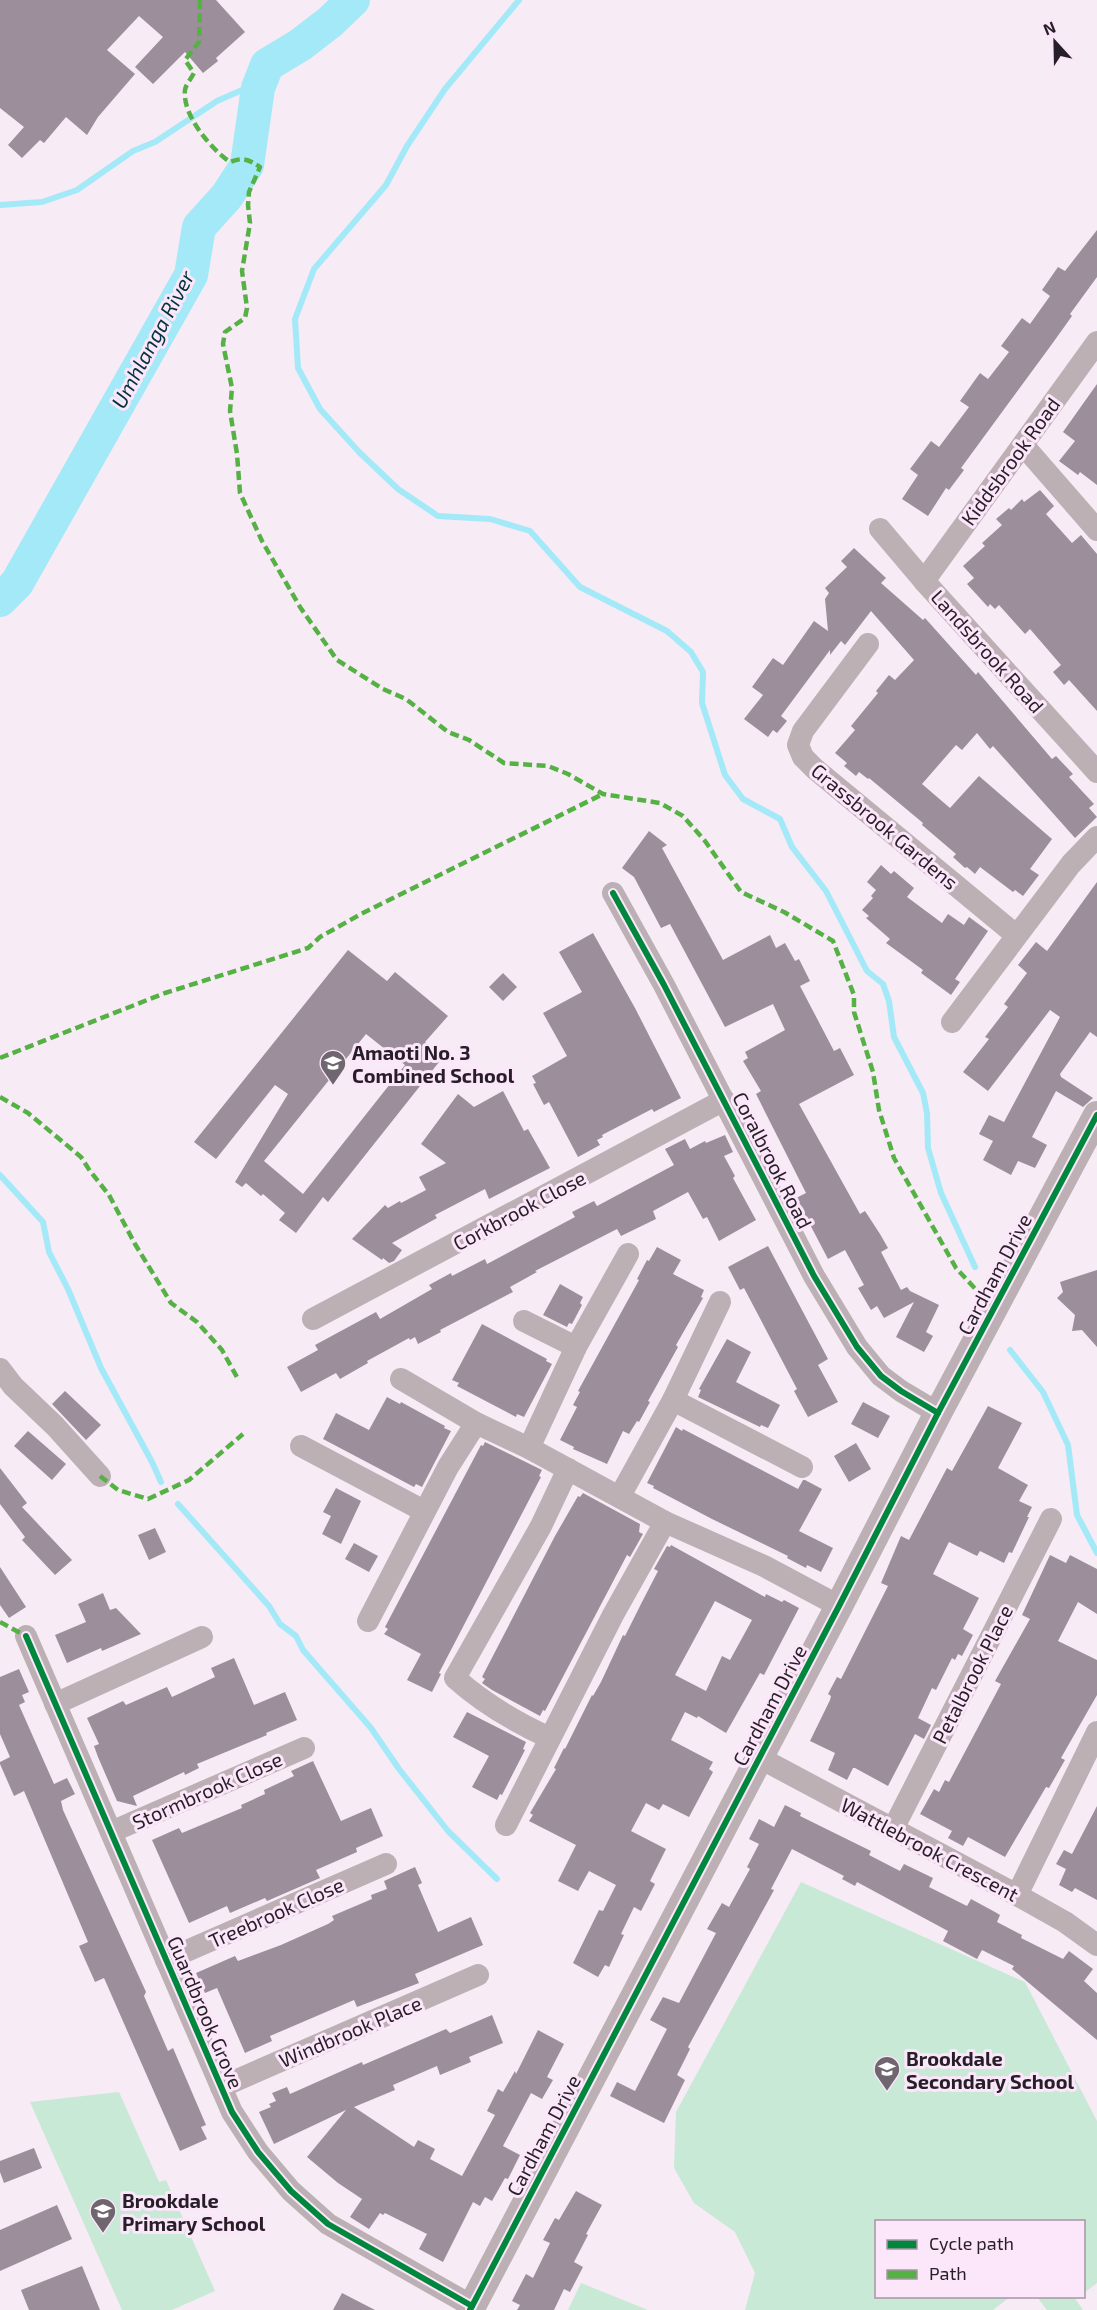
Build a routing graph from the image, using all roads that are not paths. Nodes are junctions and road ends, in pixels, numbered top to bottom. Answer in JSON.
{"nodes":[{"id":1,"x":1097,"y":342,"type":"edge"},
{"id":2,"x":1023,"y":445,"type":"junction"},
{"id":3,"x":880,"y":529,"type":"dead end"},
{"id":4,"x":1097,"y":530,"type":"edge"},
{"id":5,"x":924,"y":581,"type":"junction"},
{"id":6,"x":868,"y":644,"type":"dead end"},
{"id":7,"x":1097,"y":772,"type":"edge"},
{"id":8,"x":1097,"y":837,"type":"edge"},
{"id":9,"x":613,"y":893,"type":"dead end"},
{"id":10,"x":1017,"y":935,"type":"junction"},
{"id":11,"x":952,"y":1022,"type":"dead end"},
{"id":12,"x":724,"y":1100,"type":"junction"},
{"id":13,"x":1096,"y":1118,"type":"edge"},
{"id":14,"x":628,"y":1254,"type":"dead end"},
{"id":15,"x":720,"y":1302,"type":"dead end"},
{"id":16,"x":313,"y":1319,"type":"dead end"},
{"id":17,"x":525,"y":1321,"type":"dead end"},
{"id":18,"x":576,"y":1347,"type":"junction"},
{"id":19,"x":0,"y":1369,"type":"edge"},
{"id":20,"x":401,"y":1379,"type":"dead end"},
{"id":21,"x":672,"y":1400,"type":"junction"},
{"id":22,"x":938,"y":1413,"type":"junction"},
{"id":23,"x":476,"y":1423,"type":"junction"},
{"id":24,"x":302,"y":1446,"type":"dead end"},
{"id":25,"x":529,"y":1448,"type":"junction"},
{"id":26,"x":802,"y":1467,"type":"dead end"},
{"id":27,"x":568,"y":1469,"type":"junction"},
{"id":28,"x":100,"y":1476,"type":"dead end"},
{"id":29,"x":620,"y":1496,"type":"junction"},
{"id":30,"x":424,"y":1511,"type":"junction"},
{"id":31,"x":1052,"y":1519,"type":"dead end"},
{"id":32,"x":664,"y":1522,"type":"junction"},
{"id":33,"x":839,"y":1606,"type":"junction"},
{"id":34,"x":368,"y":1621,"type":"dead end"},
{"id":35,"x":26,"y":1636,"type":"dead end"},
{"id":36,"x":202,"y":1637,"type":"dead end"},
{"id":37,"x":55,"y":1704,"type":"junction"},
{"id":38,"x":1097,"y":1732,"type":"edge"},
{"id":39,"x":550,"y":1738,"type":"junction"},
{"id":40,"x":304,"y":1748,"type":"dead end"},
{"id":41,"x":760,"y":1758,"type":"junction"},
{"id":42,"x":506,"y":1826,"type":"dead end"},
{"id":43,"x":893,"y":1829,"type":"junction"},
{"id":44,"x":111,"y":1832,"type":"junction"},
{"id":45,"x":387,"y":1864,"type":"dead end"},
{"id":46,"x":1017,"y":1895,"type":"junction"},
{"id":47,"x":1097,"y":1945,"type":"edge"},
{"id":48,"x":166,"y":1960,"type":"junction"},
{"id":49,"x":478,"y":1975,"type":"dead end"},
{"id":50,"x":221,"y":2087,"type":"junction"},
{"id":51,"x":471,"y":2308,"type":"edge"}],
"edges":[{"from":1,"to":2,"type":"street","name":"Kiddsbrook Road"},
{"from":2,"to":4,"type":"street"},
{"from":2,"to":5,"type":"street","name":"Kiddsbrook Road"},
{"from":3,"to":5,"type":"street","name":"Landsbrook Road"},
{"from":5,"to":7,"type":"street","name":"Landsbrook Road"},
{"from":6,"to":10,"type":"street","name":"Grassbrook Gardens"},
{"from":8,"to":10,"type":"street"},
{"from":9,"to":12,"type":"street","name":"Coralbrook Road"},
{"from":10,"to":11,"type":"street"},
{"from":12,"to":16,"type":"street","name":"Corkbrook Close"},
{"from":12,"to":22,"type":"street","name":"Coralbrook Road"},
{"from":13,"to":22,"type":"street","name":"Cardham Drive"},
{"from":14,"to":18,"type":"street"},
{"from":15,"to":21,"type":"street"},
{"from":17,"to":18,"type":"street"},
{"from":18,"to":25,"type":"street"},
{"from":19,"to":28,"type":"street"},
{"from":20,"to":23,"type":"street"},
{"from":21,"to":26,"type":"street"},
{"from":21,"to":29,"type":"street"},
{"from":22,"to":33,"type":"street","name":"Cardham Drive"},
{"from":23,"to":25,"type":"street"},
{"from":23,"to":30,"type":"street"},
{"from":24,"to":30,"type":"street"},
{"from":25,"to":27,"type":"street"},
{"from":27,"to":29,"type":"street"},
{"from":27,"to":39,"type":"street"},
{"from":29,"to":32,"type":"street"},
{"from":30,"to":34,"type":"street"},
{"from":31,"to":43,"type":"street","name":"Petalbrook Place"},
{"from":32,"to":33,"type":"street"},
{"from":32,"to":39,"type":"street"},
{"from":33,"to":41,"type":"street","name":"Cardham Drive"},
{"from":35,"to":37,"type":"street","name":"Guardbrook Grove"},
{"from":36,"to":37,"type":"street"},
{"from":37,"to":44,"type":"street","name":"Guardbrook Grove"},
{"from":38,"to":46,"type":"street"},
{"from":39,"to":42,"type":"street"},
{"from":40,"to":44,"type":"street","name":"Stormbrook Close"},
{"from":41,"to":43,"type":"street","name":"Wattlebrook Crescent"},
{"from":41,"to":51,"type":"street","name":"Cardham Drive"},
{"from":43,"to":46,"type":"street","name":"Wattlebrook Crescent"},
{"from":44,"to":48,"type":"street","name":"Guardbrook Grove"},
{"from":45,"to":48,"type":"street","name":"Treebrook Close"},
{"from":46,"to":47,"type":"street","name":"Wattlebrook Crescent"},
{"from":48,"to":50,"type":"street","name":"Guardbrook Grove"},
{"from":49,"to":50,"type":"street","name":"Windbrook Place"},
{"from":50,"to":51,"type":"street","name":"Guardbrook Grove"}]}
